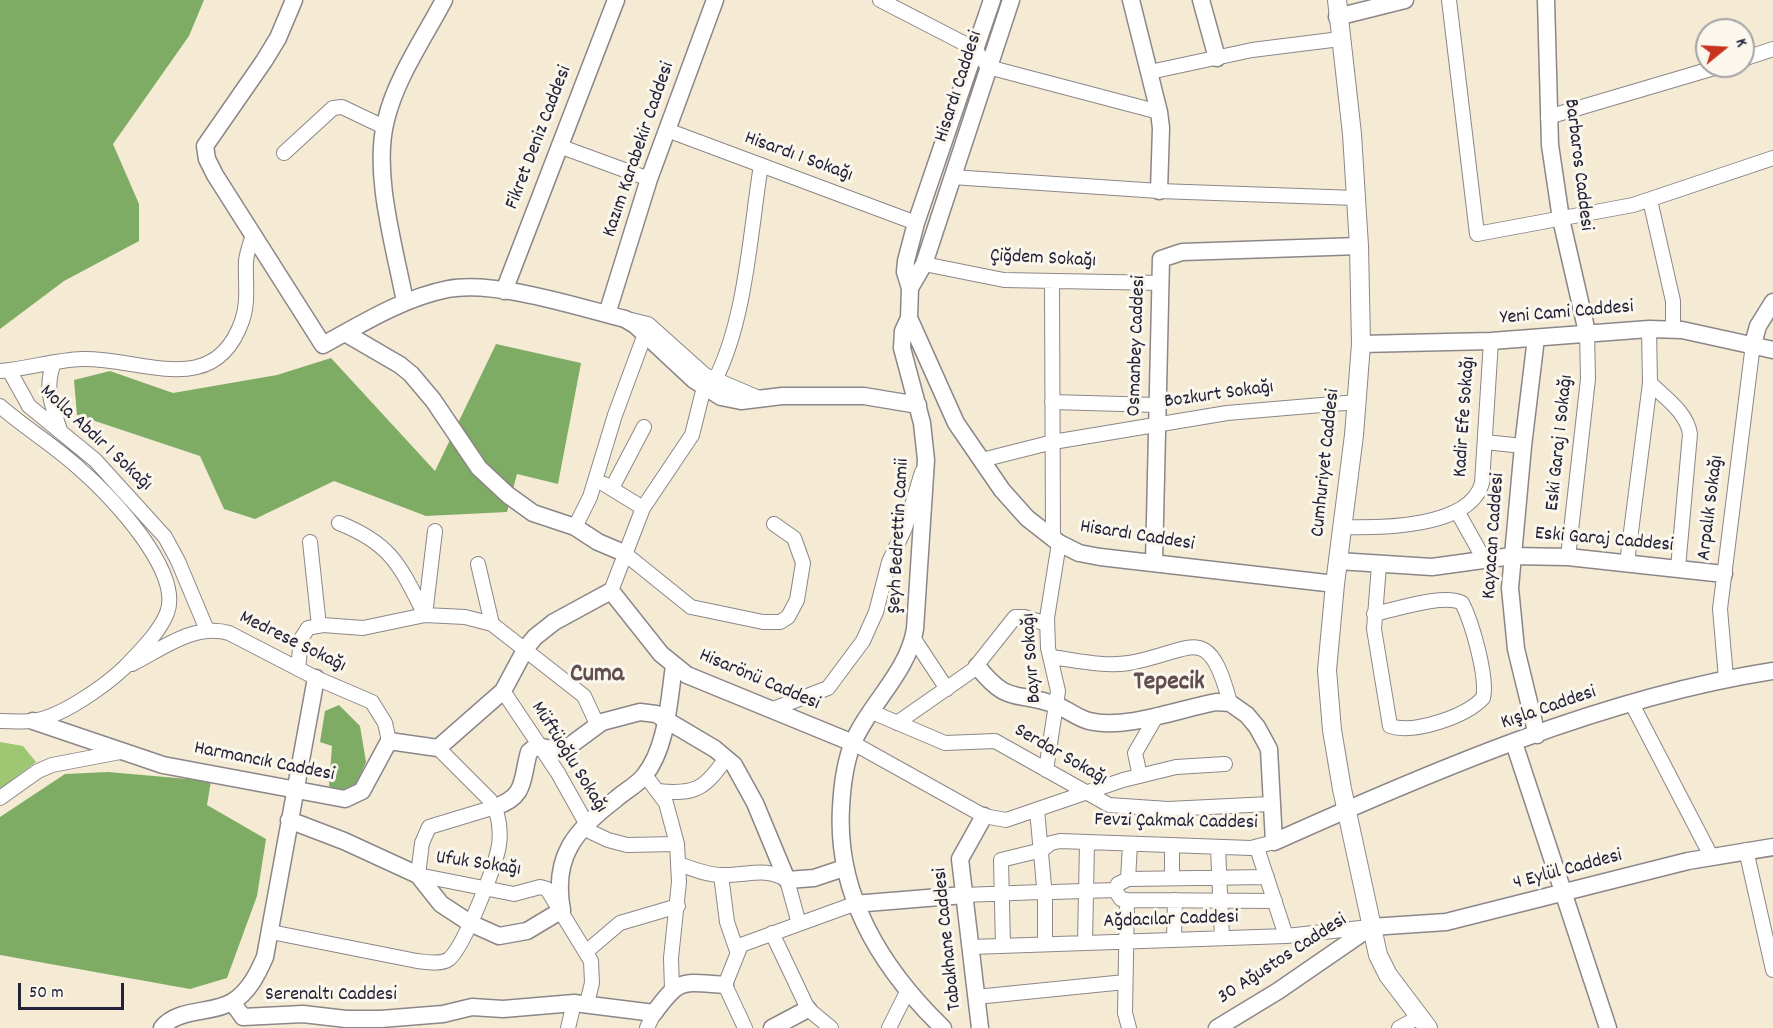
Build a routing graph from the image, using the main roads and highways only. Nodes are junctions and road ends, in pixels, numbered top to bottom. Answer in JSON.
{"nodes":[{"id":1,"x":1337,"y":8,"type":"edge"},
{"id":2,"x":1424,"y":1022,"type":"edge"}],
"edges":[{"from":1,"to":2,"type":"main road","name":"Cumhuriyet Caddesi"}]}
